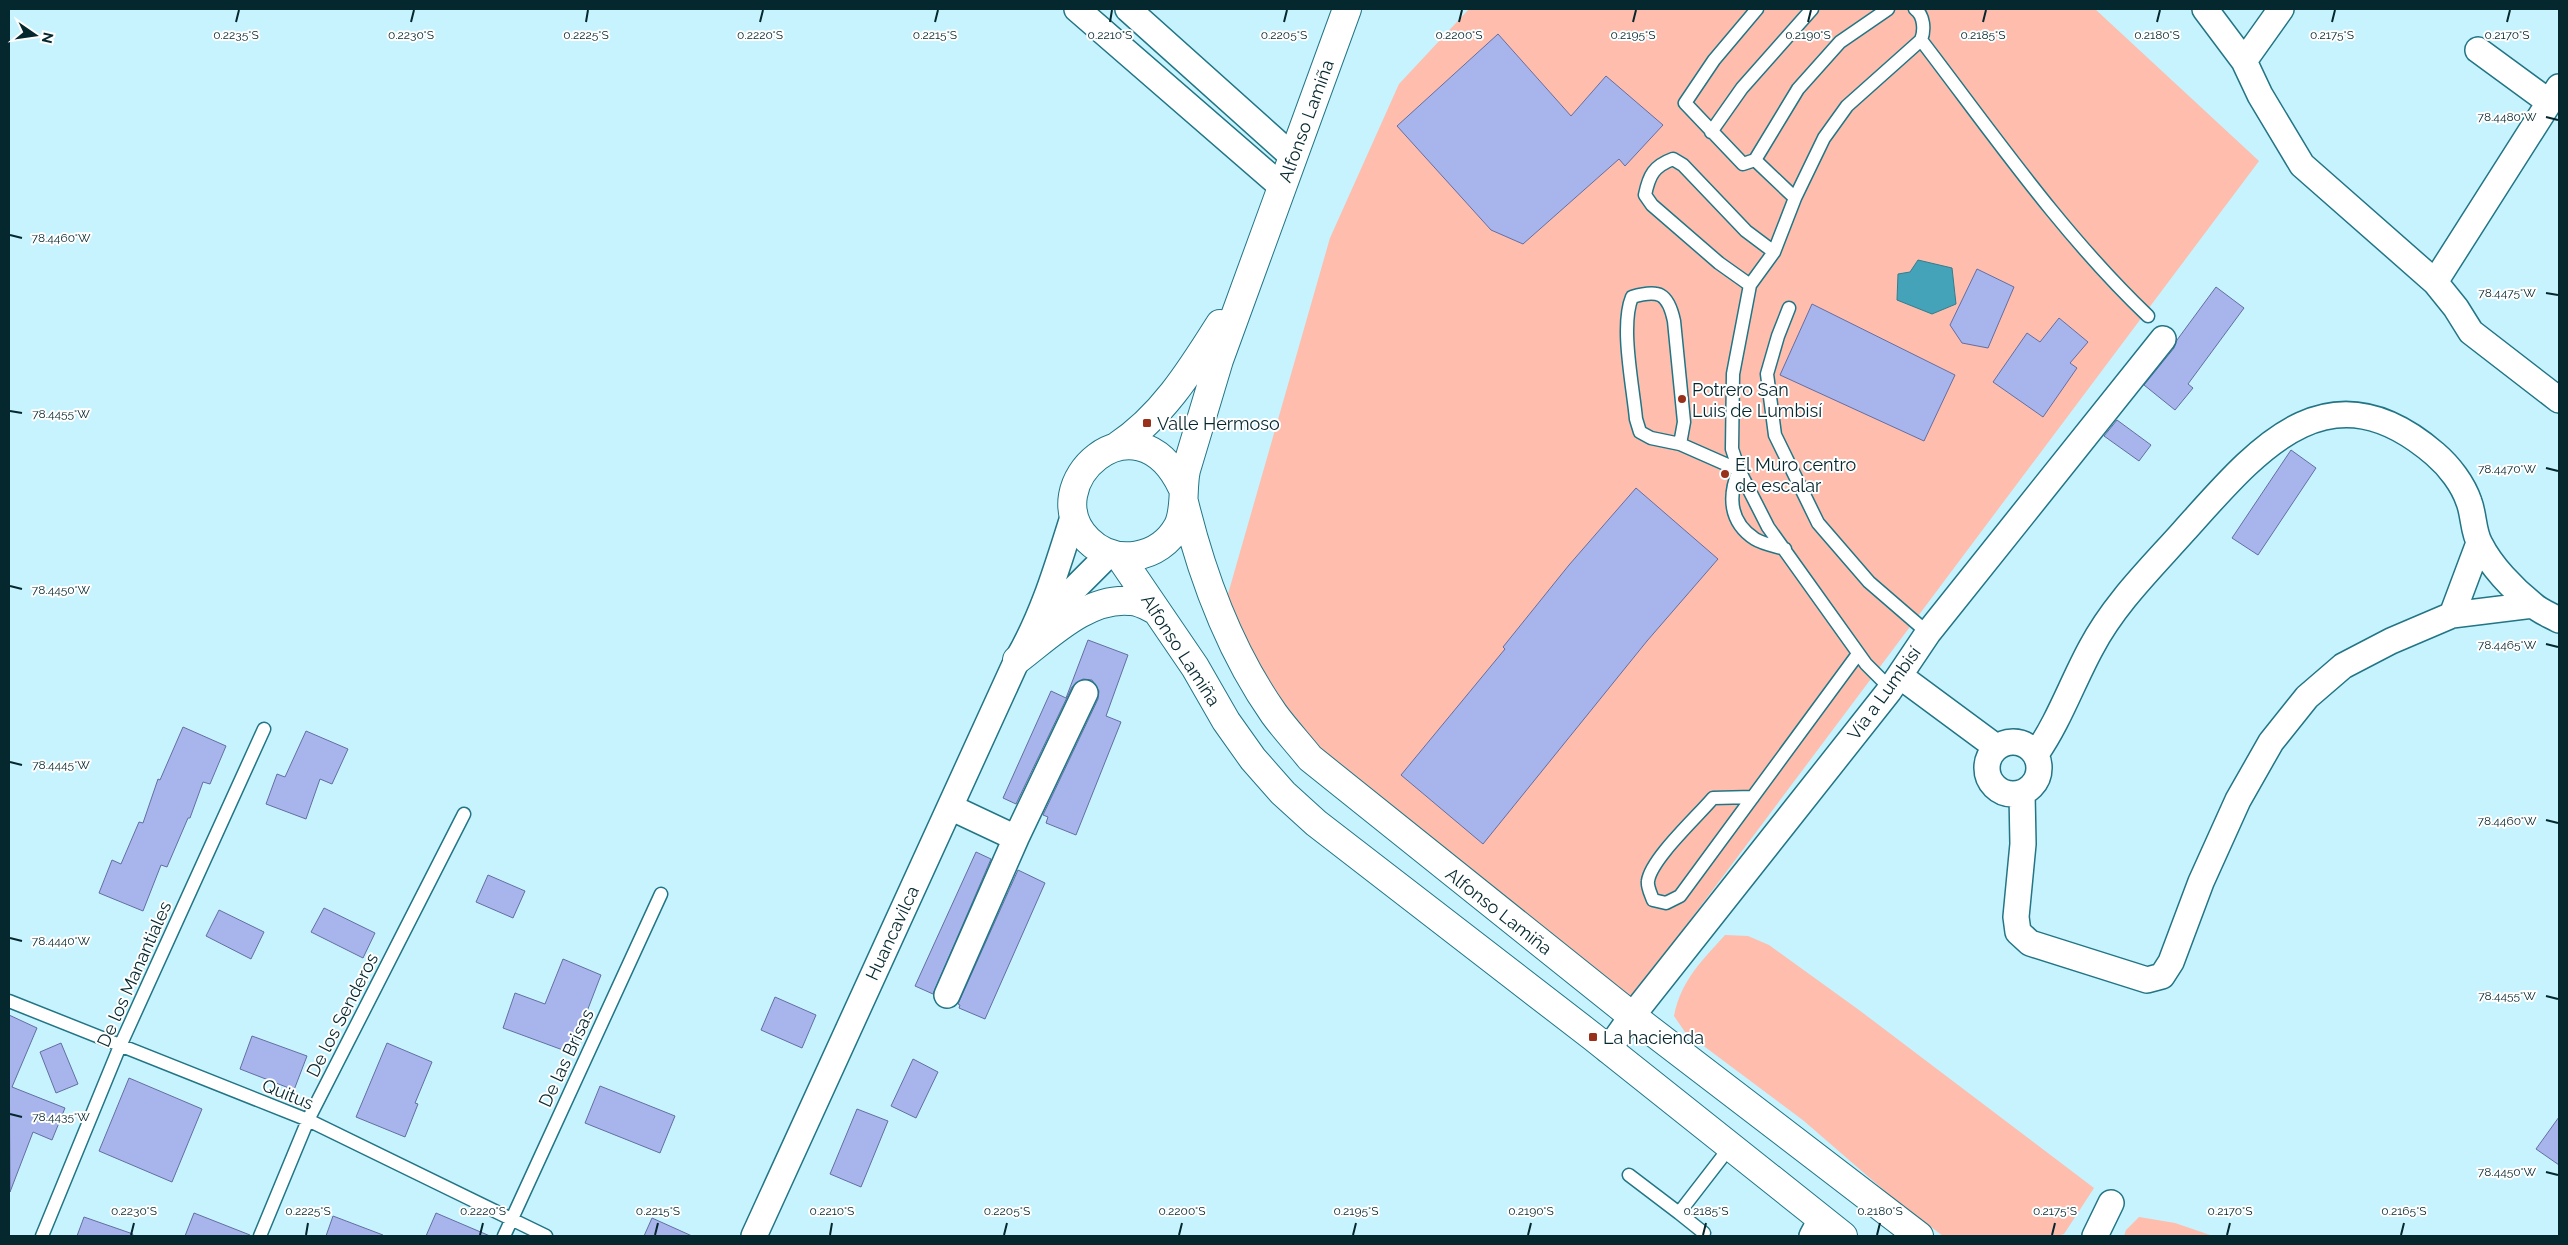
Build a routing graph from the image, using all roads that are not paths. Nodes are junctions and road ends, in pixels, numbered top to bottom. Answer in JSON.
{"nodes":[{"id":1,"x":1078,"y":9,"type":"edge"},
{"id":2,"x":1128,"y":9,"type":"edge"},
{"id":3,"x":1347,"y":9,"type":"edge"},
{"id":4,"x":1757,"y":9,"type":"edge"},
{"id":5,"x":1812,"y":9,"type":"edge"},
{"id":6,"x":1888,"y":9,"type":"edge"},
{"id":7,"x":1915,"y":9,"type":"edge"},
{"id":8,"x":2205,"y":9,"type":"edge"},
{"id":9,"x":2281,"y":9,"type":"edge"},
{"id":10,"x":1922,"y":40,"type":"junction"},
{"id":11,"x":2478,"y":50,"type":"dead end"},
{"id":12,"x":2244,"y":61,"type":"junction"},
{"id":13,"x":2554,"y":94,"type":"edge"},
{"id":14,"x":1711,"y":132,"type":"junction"},
{"id":15,"x":1293,"y":157,"type":"junction"},
{"id":16,"x":1755,"y":160,"type":"junction"},
{"id":17,"x":1282,"y":187,"type":"junction"},
{"id":18,"x":1795,"y":198,"type":"junction"},
{"id":19,"x":1265,"y":233,"type":"junction"},
{"id":20,"x":1774,"y":252,"type":"junction"},
{"id":21,"x":2435,"y":282,"type":"junction"},
{"id":22,"x":1750,"y":285,"type":"junction"},
{"id":23,"x":1789,"y":308,"type":"dead end"},
{"id":24,"x":2148,"y":316,"type":"dead end"},
{"id":25,"x":2163,"y":339,"type":"dead end"},
{"id":26,"x":2559,"y":400,"type":"edge"},
{"id":27,"x":1680,"y":444,"type":"junction"},
{"id":28,"x":1116,"y":447,"type":"junction"},
{"id":29,"x":1739,"y":470,"type":"junction"},
{"id":30,"x":1183,"y":494,"type":"junction"},
{"id":31,"x":1074,"y":514,"type":"junction"},
{"id":32,"x":2479,"y":543,"type":"junction"},
{"id":33,"x":1784,"y":550,"type":"junction"},
{"id":34,"x":1115,"y":556,"type":"junction"},
{"id":35,"x":2533,"y":605,"type":"junction"},
{"id":36,"x":1155,"y":610,"type":"junction"},
{"id":37,"x":2452,"y":615,"type":"junction"},
{"id":38,"x":2559,"y":620,"type":"edge"},
{"id":39,"x":1033,"y":632,"type":"junction"},
{"id":40,"x":1928,"y":633,"type":"junction"},
{"id":41,"x":1858,"y":654,"type":"junction"},
{"id":42,"x":1017,"y":660,"type":"junction"},
{"id":43,"x":1895,"y":683,"type":"junction"},
{"id":44,"x":1085,"y":692,"type":"dead end"},
{"id":45,"x":264,"y":729,"type":"dead end"},
{"id":46,"x":1996,"y":747,"type":"junction"},
{"id":47,"x":2036,"y":754,"type":"junction"},
{"id":48,"x":2022,"y":793,"type":"junction"},
{"id":49,"x":1753,"y":797,"type":"junction"},
{"id":50,"x":950,"y":807,"type":"junction"},
{"id":51,"x":464,"y":814,"type":"dead end"},
{"id":52,"x":1016,"y":838,"type":"junction"},
{"id":53,"x":661,"y":894,"type":"dead end"},
{"id":54,"x":947,"y":996,"type":"dead end"},
{"id":55,"x":9,"y":1001,"type":"edge"},
{"id":56,"x":1632,"y":1016,"type":"junction"},
{"id":57,"x":120,"y":1046,"type":"junction"},
{"id":58,"x":1608,"y":1050,"type":"junction"},
{"id":59,"x":308,"y":1120,"type":"junction"},
{"id":60,"x":1730,"y":1147,"type":"junction"},
{"id":61,"x":1628,"y":1175,"type":"dead end"},
{"id":62,"x":2112,"y":1203,"type":"dead end"},
{"id":63,"x":1680,"y":1213,"type":"junction"},
{"id":64,"x":511,"y":1220,"type":"junction"},
{"id":65,"x":1816,"y":1228,"type":"edge"},
{"id":66,"x":1704,"y":1233,"type":"dead end"},
{"id":67,"x":42,"y":1236,"type":"edge"},
{"id":68,"x":260,"y":1236,"type":"edge"},
{"id":69,"x":504,"y":1236,"type":"edge"},
{"id":70,"x":546,"y":1236,"type":"edge"},
{"id":71,"x":754,"y":1236,"type":"edge"},
{"id":72,"x":1843,"y":1236,"type":"edge"},
{"id":73,"x":1920,"y":1236,"type":"edge"},
{"id":74,"x":2095,"y":1236,"type":"edge"}],
"edges":[{"from":1,"to":17,"type":"street"},
{"from":2,"to":15,"type":"street"},
{"from":3,"to":15,"type":"street","name":"Alfonso Lamiña"},
{"from":4,"to":14,"type":"lane"},
{"from":5,"to":14,"type":"lane"},
{"from":6,"to":16,"type":"lane"},
{"from":7,"to":10,"type":"lane"},
{"from":8,"to":12,"type":"street"},
{"from":9,"to":12,"type":"street"},
{"from":10,"to":18,"type":"lane"},
{"from":10,"to":24,"type":"lane"},
{"from":11,"to":13,"type":"street"},
{"from":12,"to":21,"type":"street"},
{"from":13,"to":21,"type":"street"},
{"from":14,"to":16,"type":"lane"},
{"from":15,"to":17,"type":"street","name":"Alfonso Lamiña"},
{"from":16,"to":18,"type":"lane"},
{"from":17,"to":19,"type":"street","name":"Alfonso Lamiña"},
{"from":18,"to":20,"type":"lane"},
{"from":19,"to":28,"type":"street","name":"Alfonso Lamiña"},
{"from":19,"to":30,"type":"street","name":"Alfonso Lamiña"},
{"from":20,"to":22,"type":"lane"},
{"from":20,"to":22,"type":"lane"},
{"from":21,"to":26,"type":"street"},
{"from":22,"to":29,"type":"lane"},
{"from":23,"to":40,"type":"lane"},
{"from":25,"to":40,"type":"street","name":"Vía a Lumbisí"},
{"from":27,"to":27,"type":"lane"},
{"from":27,"to":29,"type":"lane"},
{"from":28,"to":30,"type":"street"},
{"from":28,"to":31,"type":"street"},
{"from":29,"to":33,"type":"lane"},
{"from":29,"to":33,"type":"lane"},
{"from":30,"to":34,"type":"street"},
{"from":30,"to":56,"type":"street","name":"Alfonso Lamiña"},
{"from":31,"to":34,"type":"street"},
{"from":31,"to":39,"type":"street","name":"Huancavilca"},
{"from":32,"to":35,"type":"street"},
{"from":32,"to":37,"type":"street"},
{"from":32,"to":47,"type":"street"},
{"from":33,"to":41,"type":"lane"},
{"from":34,"to":36,"type":"street","name":"Alfonso Lamiña"},
{"from":34,"to":39,"type":"street","name":"Huancavilca"},
{"from":35,"to":37,"type":"street"},
{"from":35,"to":38,"type":"street"},
{"from":36,"to":42,"type":"street"},
{"from":36,"to":58,"type":"street","name":"Alfonso Lamiña"},
{"from":37,"to":48,"type":"street"},
{"from":39,"to":42,"type":"street","name":"Huancavilca"},
{"from":40,"to":43,"type":"street","name":"Vía a Lumbisí"},
{"from":41,"to":43,"type":"lane"},
{"from":41,"to":49,"type":"lane"},
{"from":42,"to":50,"type":"street","name":"Huancavilca"},
{"from":43,"to":46,"type":"street"},
{"from":43,"to":56,"type":"street","name":"Vía a Lumbisí"},
{"from":44,"to":52,"type":"street"},
{"from":45,"to":57,"type":"lane","name":"De los Manantiales"},
{"from":46,"to":47,"type":"street"},
{"from":46,"to":48,"type":"street"},
{"from":47,"to":48,"type":"street"},
{"from":49,"to":49,"type":"lane"},
{"from":50,"to":52,"type":"street"},
{"from":50,"to":71,"type":"street","name":"Huancavilca"},
{"from":51,"to":59,"type":"lane","name":"De los Senderos"},
{"from":52,"to":54,"type":"street"},
{"from":53,"to":64,"type":"lane","name":"De las Brisas"},
{"from":55,"to":57,"type":"lane","name":"Quitus"},
{"from":56,"to":58,"type":"street","name":"Vía a Lumbisí"},
{"from":56,"to":73,"type":"street","name":"Alfonso Lamiña"},
{"from":57,"to":59,"type":"lane","name":"Quitus"},
{"from":57,"to":67,"type":"lane","name":"De los Manantiales"},
{"from":58,"to":60,"type":"street","name":"Alfonso Lamiña"},
{"from":59,"to":64,"type":"lane","name":"Quitus"},
{"from":59,"to":68,"type":"lane","name":"De los Senderos"},
{"from":60,"to":63,"type":"lane"},
{"from":60,"to":65,"type":"street","name":"Alfonso Lamiña"},
{"from":61,"to":63,"type":"lane"},
{"from":62,"to":74,"type":"street"},
{"from":63,"to":66,"type":"lane"},
{"from":64,"to":69,"type":"lane","name":"De las Brisas"},
{"from":64,"to":70,"type":"lane","name":"Quitus"},
{"from":65,"to":72,"type":"street","name":"Alfonso Lamiña"}]}
